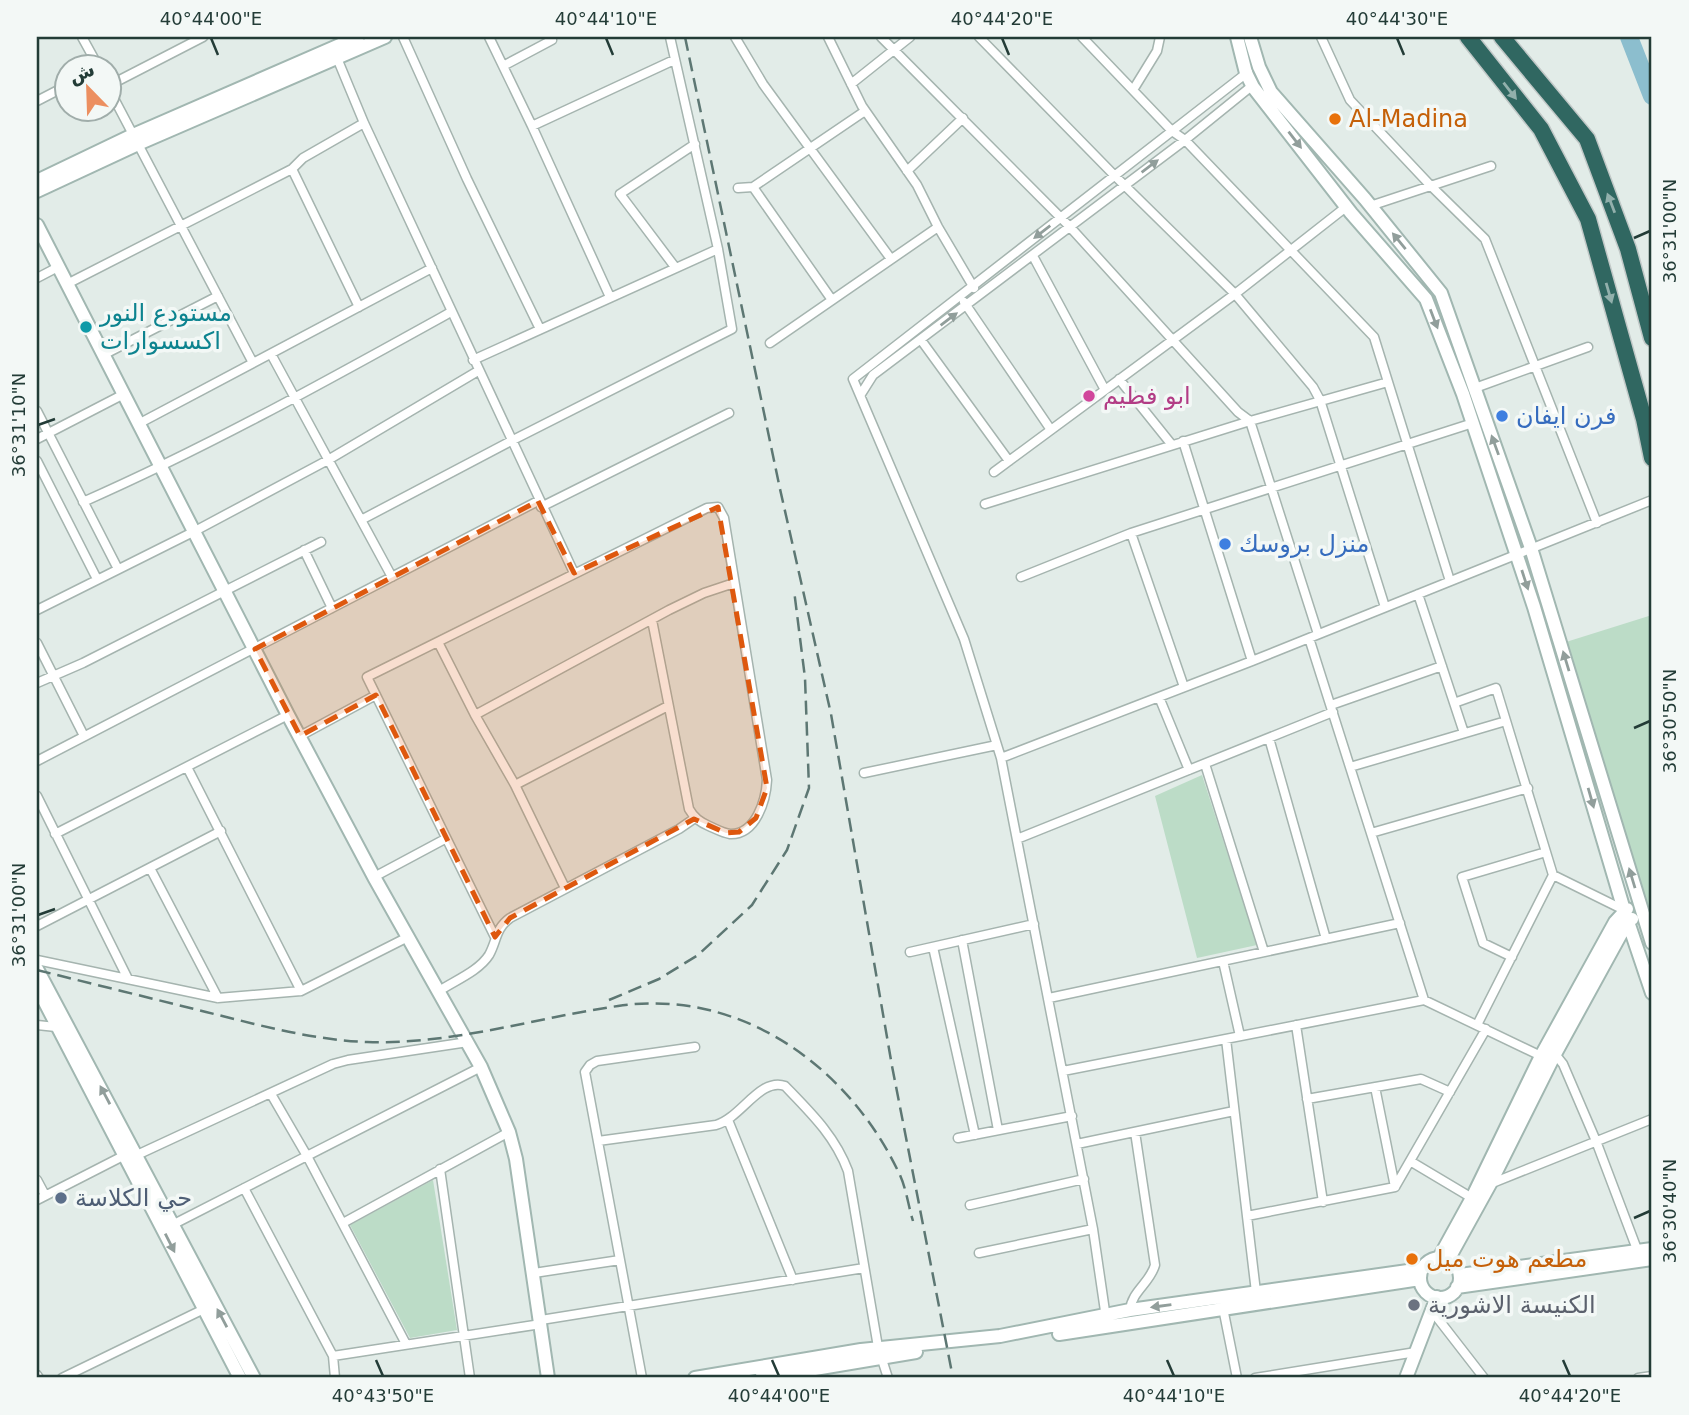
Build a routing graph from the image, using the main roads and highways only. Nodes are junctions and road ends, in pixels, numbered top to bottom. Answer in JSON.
{"nodes":[{"id":1,"x":1468,"y":37,"type":"edge"},
{"id":2,"x":1502,"y":37,"type":"edge"},
{"id":3,"x":1652,"y":338,"type":"edge"},
{"id":4,"x":1652,"y":458,"type":"edge"}],
"edges":[{"from":1,"to":4,"type":"highway","one_way":true},
{"from":3,"to":2,"type":"highway","one_way":true}]}
